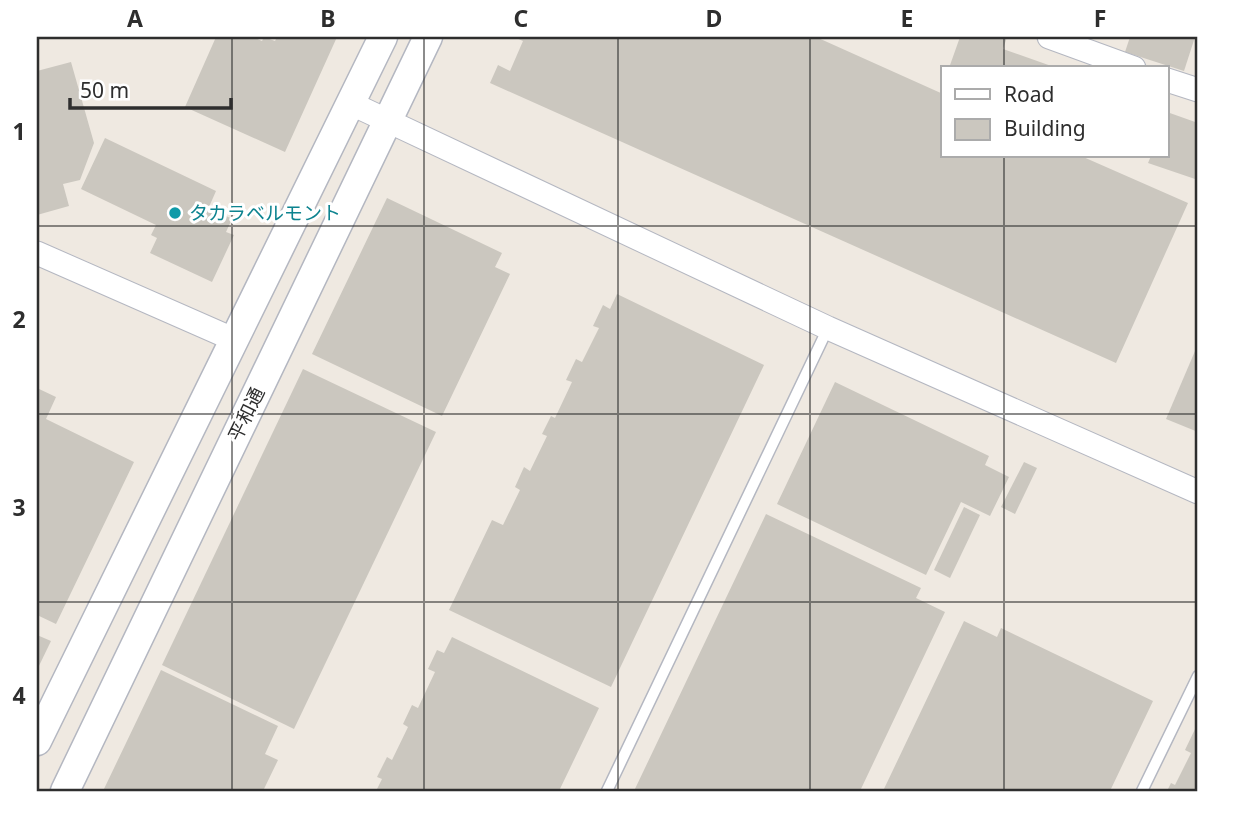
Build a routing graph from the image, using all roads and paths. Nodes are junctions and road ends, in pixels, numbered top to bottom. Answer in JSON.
{"nodes":[{"id":1,"x":383,"y":37,"type":"edge"},
{"id":2,"x":428,"y":37,"type":"edge"},
{"id":3,"x":1049,"y":37,"type":"edge"},
{"id":4,"x":1129,"y":66,"type":"edge"},
{"id":5,"x":1168,"y":79,"type":"edge"},
{"id":6,"x":1198,"y":90,"type":"edge"},
{"id":7,"x":352,"y":104,"type":"junction"},
{"id":8,"x":387,"y":119,"type":"junction"},
{"id":9,"x":37,"y":253,"type":"edge"},
{"id":10,"x":828,"y":328,"type":"junction"},
{"id":11,"x":235,"y":340,"type":"junction"},
{"id":12,"x":1198,"y":492,"type":"edge"},
{"id":13,"x":1198,"y":676,"type":"edge"},
{"id":14,"x":37,"y":741,"type":"edge"},
{"id":15,"x":65,"y":791,"type":"edge"},
{"id":16,"x":607,"y":791,"type":"edge"},
{"id":17,"x":1142,"y":791,"type":"edge"}],
"edges":[{"from":1,"to":7,"type":"street"},
{"from":2,"to":8,"type":"street","name":"平和通"},
{"from":3,"to":4,"type":"street"},
{"from":5,"to":6,"type":"street"},
{"from":7,"to":8,"type":"street"},
{"from":7,"to":11,"type":"street"},
{"from":8,"to":10,"type":"street"},
{"from":8,"to":15,"type":"street","name":"平和通"},
{"from":9,"to":11,"type":"street"},
{"from":10,"to":12,"type":"street"},
{"from":10,"to":16,"type":"lane"},
{"from":11,"to":14,"type":"street"},
{"from":13,"to":17,"type":"lane"}]}
